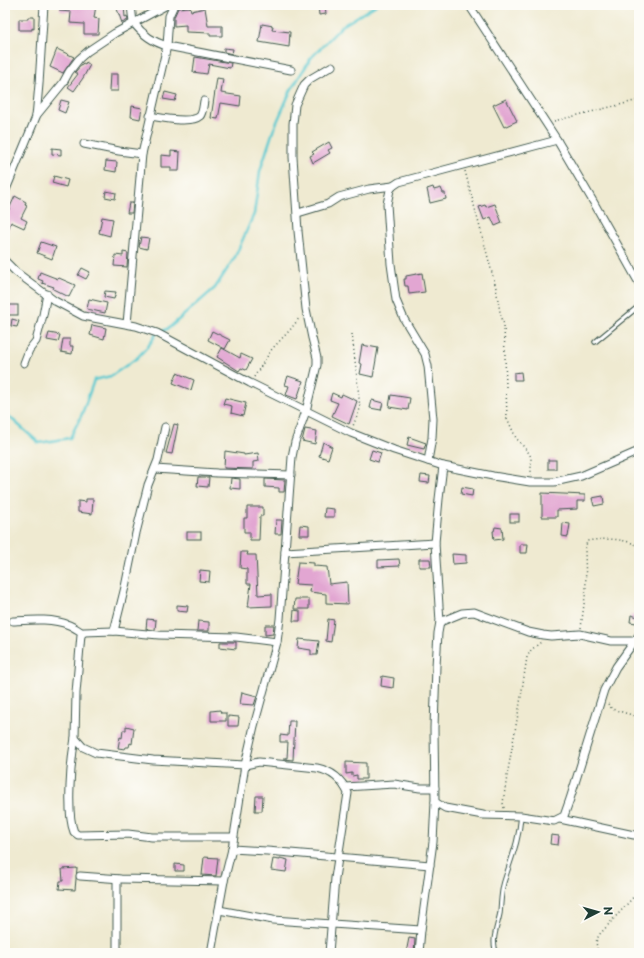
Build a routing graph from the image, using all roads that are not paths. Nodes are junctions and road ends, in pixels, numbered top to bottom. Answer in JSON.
{"nodes":[{"id":1,"x":44,"y":5,"type":"edge"},
{"id":2,"x":131,"y":5,"type":"edge"},
{"id":3,"x":168,"y":5,"type":"edge"},
{"id":4,"x":174,"y":5,"type":"edge"},
{"id":5,"x":469,"y":5,"type":"edge"},
{"id":6,"x":134,"y":23,"type":"junction"},
{"id":7,"x":166,"y":46,"type":"junction"},
{"id":8,"x":332,"y":66,"type":"dead end"},
{"id":9,"x":291,"y":70,"type":"dead end"},
{"id":10,"x":204,"y":101,"type":"dead end"},
{"id":11,"x":150,"y":116,"type":"junction"},
{"id":12,"x":36,"y":117,"type":"junction"},
{"id":13,"x":557,"y":140,"type":"junction"},
{"id":14,"x":84,"y":144,"type":"dead end"},
{"id":15,"x":142,"y":154,"type":"junction"},
{"id":16,"x":393,"y":186,"type":"junction"},
{"id":17,"x":5,"y":192,"type":"edge"},
{"id":18,"x":298,"y":213,"type":"junction"},
{"id":19,"x":5,"y":261,"type":"edge"},
{"id":20,"x":639,"y":283,"type":"edge"},
{"id":21,"x":47,"y":294,"type":"junction"},
{"id":22,"x":639,"y":306,"type":"edge"},
{"id":23,"x":128,"y":324,"type":"junction"},
{"id":24,"x":594,"y":342,"type":"dead end"},
{"id":25,"x":24,"y":363,"type":"dead end"},
{"id":26,"x":306,"y":411,"type":"junction"},
{"id":27,"x":165,"y":427,"type":"dead end"},
{"id":28,"x":639,"y":452,"type":"edge"},
{"id":29,"x":428,"y":461,"type":"junction"},
{"id":30,"x":444,"y":466,"type":"junction"},
{"id":31,"x":156,"y":469,"type":"junction"},
{"id":32,"x":291,"y":475,"type":"junction"},
{"id":33,"x":435,"y":543,"type":"junction"},
{"id":34,"x":285,"y":552,"type":"junction"},
{"id":35,"x":12,"y":621,"type":"dead end"},
{"id":36,"x":440,"y":622,"type":"junction"},
{"id":37,"x":114,"y":631,"type":"junction"},
{"id":38,"x":82,"y":633,"type":"junction"},
{"id":39,"x":637,"y":638,"type":"edge"},
{"id":40,"x":277,"y":642,"type":"junction"},
{"id":41,"x":75,"y":738,"type":"junction"},
{"id":42,"x":245,"y":765,"type":"junction"},
{"id":43,"x":345,"y":787,"type":"junction"},
{"id":44,"x":435,"y":788,"type":"junction"},
{"id":45,"x":435,"y":802,"type":"junction"},
{"id":46,"x":521,"y":816,"type":"junction"},
{"id":47,"x":560,"y":819,"type":"junction"},
{"id":48,"x":634,"y":835,"type":"dead end"},
{"id":49,"x":233,"y":837,"type":"junction"},
{"id":50,"x":232,"y":850,"type":"junction"},
{"id":51,"x":339,"y":858,"type":"junction"},
{"id":52,"x":430,"y":865,"type":"junction"},
{"id":53,"x":80,"y":876,"type":"dead end"},
{"id":54,"x":117,"y":879,"type":"junction"},
{"id":55,"x":224,"y":881,"type":"junction"},
{"id":56,"x":219,"y":910,"type":"junction"},
{"id":57,"x":330,"y":925,"type":"junction"},
{"id":58,"x":421,"y":930,"type":"junction"},
{"id":59,"x":117,"y":953,"type":"edge"},
{"id":60,"x":211,"y":953,"type":"edge"},
{"id":61,"x":329,"y":953,"type":"edge"},
{"id":62,"x":419,"y":953,"type":"edge"},
{"id":63,"x":497,"y":953,"type":"edge"}],
"edges":[{"from":1,"to":12,"type":"street"},
{"from":2,"to":6,"type":"street"},
{"from":3,"to":6,"type":"street"},
{"from":4,"to":7,"type":"street"},
{"from":5,"to":13,"type":"street"},
{"from":6,"to":7,"type":"street"},
{"from":6,"to":12,"type":"street"},
{"from":7,"to":9,"type":"street"},
{"from":7,"to":11,"type":"street"},
{"from":8,"to":18,"type":"street"},
{"from":10,"to":11,"type":"street"},
{"from":11,"to":15,"type":"street"},
{"from":12,"to":17,"type":"street"},
{"from":13,"to":16,"type":"street"},
{"from":13,"to":20,"type":"street"},
{"from":14,"to":15,"type":"street"},
{"from":15,"to":23,"type":"street"},
{"from":16,"to":18,"type":"street"},
{"from":16,"to":29,"type":"street"},
{"from":18,"to":26,"type":"street"},
{"from":19,"to":21,"type":"street"},
{"from":21,"to":23,"type":"street"},
{"from":21,"to":25,"type":"street"},
{"from":22,"to":24,"type":"lane"},
{"from":23,"to":26,"type":"street"},
{"from":26,"to":29,"type":"street"},
{"from":26,"to":32,"type":"street"},
{"from":27,"to":31,"type":"street"},
{"from":28,"to":30,"type":"street"},
{"from":29,"to":30,"type":"street"},
{"from":30,"to":33,"type":"street"},
{"from":31,"to":32,"type":"street"},
{"from":31,"to":37,"type":"street"},
{"from":32,"to":34,"type":"street"},
{"from":33,"to":34,"type":"street"},
{"from":33,"to":36,"type":"street"},
{"from":34,"to":40,"type":"street"},
{"from":35,"to":38,"type":"street"},
{"from":36,"to":39,"type":"street"},
{"from":36,"to":44,"type":"street"},
{"from":37,"to":38,"type":"street"},
{"from":37,"to":40,"type":"street"},
{"from":38,"to":41,"type":"street"},
{"from":39,"to":47,"type":"street"},
{"from":40,"to":42,"type":"street"},
{"from":41,"to":42,"type":"street"},
{"from":41,"to":49,"type":"street"},
{"from":42,"to":43,"type":"street"},
{"from":42,"to":49,"type":"street"},
{"from":43,"to":44,"type":"street"},
{"from":43,"to":51,"type":"street"},
{"from":44,"to":45,"type":"street"},
{"from":45,"to":46,"type":"street"},
{"from":45,"to":52,"type":"street"},
{"from":46,"to":47,"type":"street"},
{"from":46,"to":63,"type":"lane"},
{"from":47,"to":48,"type":"street"},
{"from":49,"to":50,"type":"street"},
{"from":50,"to":51,"type":"street"},
{"from":50,"to":55,"type":"street"},
{"from":51,"to":52,"type":"street"},
{"from":51,"to":57,"type":"street"},
{"from":52,"to":58,"type":"street"},
{"from":53,"to":54,"type":"street"},
{"from":54,"to":55,"type":"street"},
{"from":54,"to":59,"type":"street"},
{"from":55,"to":56,"type":"street"},
{"from":56,"to":57,"type":"street"},
{"from":56,"to":60,"type":"street"},
{"from":57,"to":58,"type":"street"},
{"from":57,"to":61,"type":"street"},
{"from":58,"to":62,"type":"street"}]}
